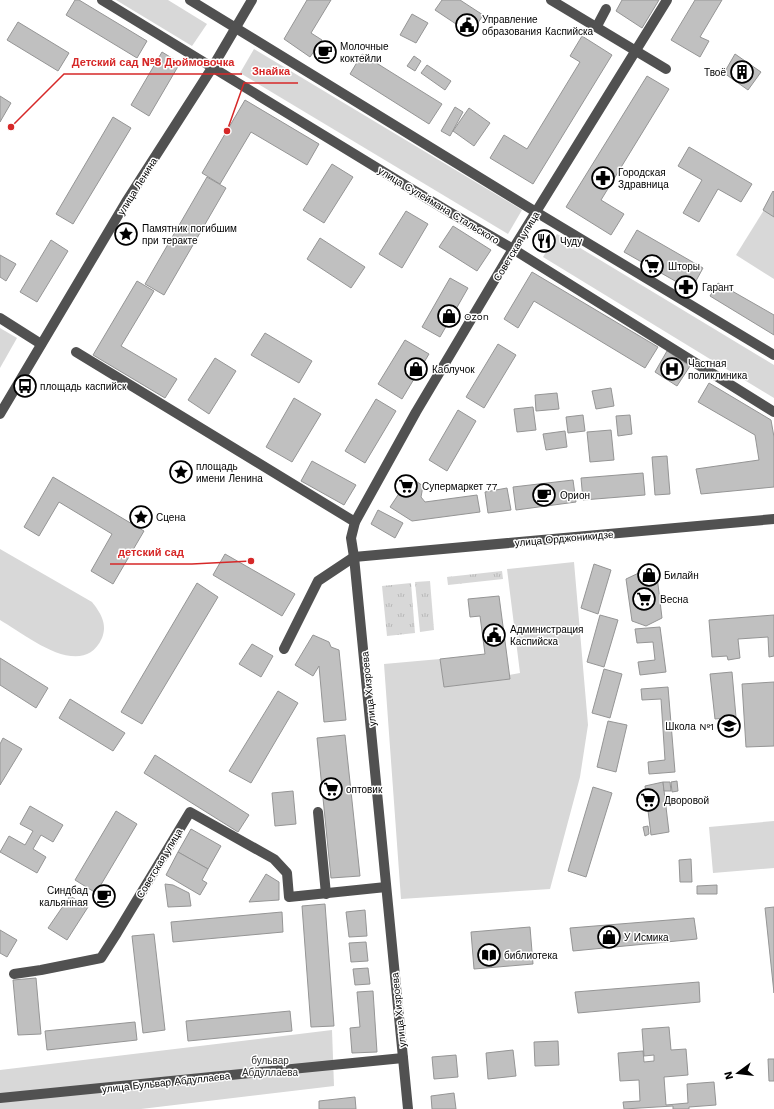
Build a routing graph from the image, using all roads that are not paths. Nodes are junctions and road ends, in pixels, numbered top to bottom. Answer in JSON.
{"nodes":[{"id":1,"x":102,"y":0,"type":"edge"},
{"id":2,"x":190,"y":0,"type":"edge"},
{"id":3,"x":252,"y":0,"type":"edge"},
{"id":4,"x":551,"y":0,"type":"edge"},
{"id":5,"x":667,"y":0,"type":"edge"},
{"id":6,"x":606,"y":10,"type":"dead end"},
{"id":7,"x":597,"y":26,"type":"junction"},
{"id":8,"x":236,"y":27,"type":"junction"},
{"id":9,"x":636,"y":50,"type":"junction"},
{"id":10,"x":212,"y":68,"type":"junction"},
{"id":11,"x":666,"y":69,"type":"dead end"},
{"id":12,"x":536,"y":212,"type":"junction"},
{"id":13,"x":513,"y":249,"type":"junction"},
{"id":14,"x":0,"y":318,"type":"edge"},
{"id":15,"x":41,"y":344,"type":"junction"},
{"id":16,"x":76,"y":352,"type":"dead end"},
{"id":17,"x":774,"y":355,"type":"edge"},
{"id":18,"x":774,"y":412,"type":"edge"},
{"id":19,"x":0,"y":414,"type":"edge"},
{"id":20,"x":370,"y":495,"type":"joint"},
{"id":21,"x":774,"y":519,"type":"edge"},
{"id":22,"x":355,"y":522,"type":"junction"},
{"id":23,"x":354,"y":557,"type":"junction"},
{"id":24,"x":284,"y":649,"type":"dead end"},
{"id":25,"x":318,"y":812,"type":"dead end"},
{"id":26,"x":386,"y":887,"type":"junction"},
{"id":27,"x":326,"y":894,"type":"junction"},
{"id":28,"x":14,"y":974,"type":"dead end"},
{"id":29,"x":403,"y":1058,"type":"junction"},
{"id":30,"x":0,"y":1098,"type":"edge"},
{"id":31,"x":408,"y":1109,"type":"edge"}],
"edges":[{"from":1,"to":10,"type":"street","name":"улица Сулеймана Стальского"},
{"from":2,"to":8,"type":"street"},
{"from":3,"to":8,"type":"street","name":"улица Ленина"},
{"from":4,"to":7,"type":"street"},
{"from":5,"to":9,"type":"street","name":"Советская улица"},
{"from":6,"to":7,"type":"street"},
{"from":7,"to":9,"type":"street"},
{"from":8,"to":10,"type":"street","name":"улица Ленина"},
{"from":8,"to":12,"type":"street"},
{"from":9,"to":11,"type":"street"},
{"from":9,"to":12,"type":"street","name":"Советская улица"},
{"from":10,"to":13,"type":"street","name":"улица Сулеймана Стальского"},
{"from":10,"to":15,"type":"street","name":"улица Ленина"},
{"from":12,"to":13,"type":"street","name":"Советская улица"},
{"from":12,"to":17,"type":"street"},
{"from":13,"to":18,"type":"street","name":"улица Сулеймана Стальского"},
{"from":13,"to":20,"type":"street","name":"Советская улица"},
{"from":14,"to":15,"type":"street"},
{"from":15,"to":19,"type":"street","name":"улица Ленина"},
{"from":16,"to":22,"type":"street"},
{"from":20,"to":22,"type":"street","name":"улица Хизроева"},
{"from":21,"to":23,"type":"street","name":"улица Орджоникидзе"},
{"from":22,"to":23,"type":"street","name":"улица Хизроева"},
{"from":23,"to":24,"type":"street"},
{"from":23,"to":26,"type":"street","name":"улица Хизроева"},
{"from":25,"to":27,"type":"street"},
{"from":26,"to":27,"type":"street"},
{"from":26,"to":29,"type":"street","name":"улица Хизроева"},
{"from":27,"to":28,"type":"street","name":"Советская улица"},
{"from":29,"to":30,"type":"street","name":"улица Бульвар Абдуллаева"},
{"from":29,"to":31,"type":"street","name":"улица Хизроева"}]}
